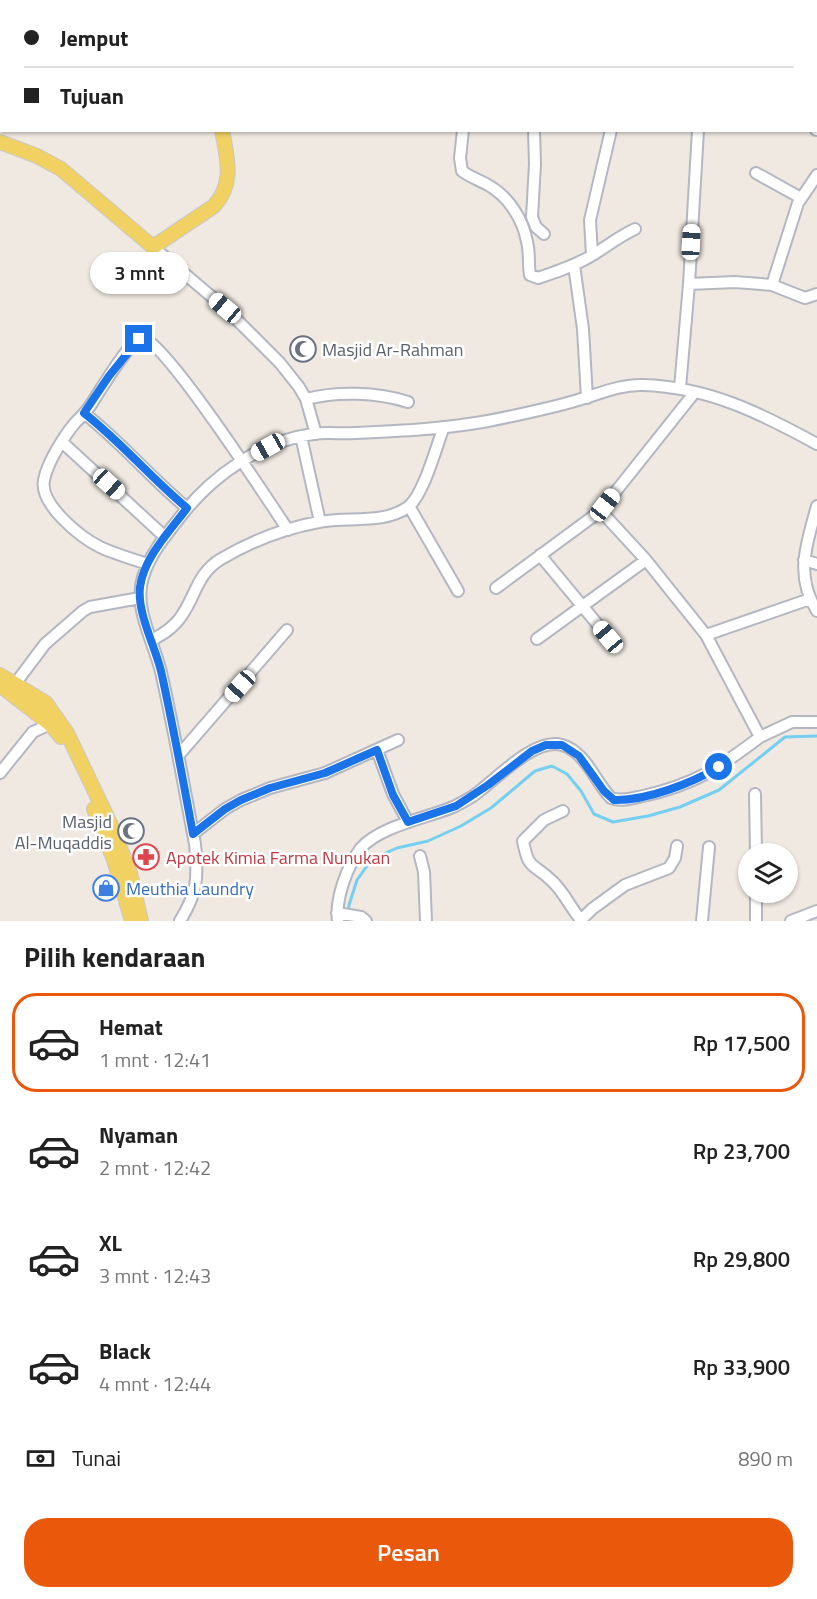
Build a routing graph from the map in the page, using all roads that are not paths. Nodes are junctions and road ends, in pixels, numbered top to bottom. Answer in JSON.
{"nodes":[{"id":1,"x":222,"y":132,"type":"edge"},
{"id":2,"x":463,"y":132,"type":"edge"},
{"id":3,"x":534,"y":132,"type":"edge"},
{"id":4,"x":611,"y":132,"type":"edge"},
{"id":5,"x":698,"y":132,"type":"edge"},
{"id":6,"x":0,"y":142,"type":"edge"},
{"id":7,"x":756,"y":173,"type":"dead end"},
{"id":8,"x":817,"y":175,"type":"edge"},
{"id":9,"x":801,"y":198,"type":"junction"},
{"id":10,"x":635,"y":229,"type":"dead end"},
{"id":11,"x":544,"y":234,"type":"dead end"},
{"id":12,"x":153,"y":247,"type":"junction"},
{"id":13,"x":592,"y":255,"type":"junction"},
{"id":14,"x":574,"y":265,"type":"junction"},
{"id":15,"x":689,"y":284,"type":"junction"},
{"id":16,"x":772,"y":285,"type":"junction"},
{"id":17,"x":817,"y":294,"type":"edge"},
{"id":18,"x":680,"y":388,"type":"junction"},
{"id":19,"x":695,"y":392,"type":"junction"},
{"id":20,"x":587,"y":398,"type":"junction"},
{"id":21,"x":306,"y":399,"type":"junction"},
{"id":22,"x":408,"y":402,"type":"dead end"},
{"id":23,"x":84,"y":413,"type":"junction"},
{"id":24,"x":443,"y":429,"type":"junction"},
{"id":25,"x":316,"y":434,"type":"junction"},
{"id":26,"x":301,"y":436,"type":"junction"},
{"id":27,"x":62,"y":442,"type":"junction"},
{"id":28,"x":817,"y":444,"type":"edge"},
{"id":29,"x":243,"y":461,"type":"junction"},
{"id":30,"x":817,"y":506,"type":"edge"},
{"id":31,"x":409,"y":507,"type":"junction"},
{"id":32,"x":187,"y":508,"type":"junction"},
{"id":33,"x":600,"y":510,"type":"junction"},
{"id":34,"x":320,"y":522,"type":"junction"},
{"id":35,"x":288,"y":530,"type":"junction"},
{"id":36,"x":165,"y":537,"type":"junction"},
{"id":37,"x":540,"y":555,"type":"junction"},
{"id":38,"x":646,"y":560,"type":"junction"},
{"id":39,"x":804,"y":560,"type":"junction"},
{"id":40,"x":148,"y":564,"type":"junction"},
{"id":41,"x":817,"y":564,"type":"edge"},
{"id":42,"x":496,"y":588,"type":"dead end"},
{"id":43,"x":458,"y":591,"type":"dead end"},
{"id":44,"x":140,"y":598,"type":"junction"},
{"id":45,"x":810,"y":599,"type":"junction"},
{"id":46,"x":582,"y":607,"type":"junction"},
{"id":47,"x":817,"y":611,"type":"edge"},
{"id":48,"x":287,"y":630,"type":"dead end"},
{"id":49,"x":706,"y":635,"type":"junction"},
{"id":50,"x":608,"y":637,"type":"dead end"},
{"id":51,"x":537,"y":639,"type":"dead end"},
{"id":52,"x":152,"y":640,"type":"junction"},
{"id":53,"x":0,"y":675,"type":"edge"},
{"id":54,"x":15,"y":684,"type":"junction"},
{"id":55,"x":0,"y":685,"type":"edge"},
{"id":56,"x":817,"y":723,"type":"edge"},
{"id":57,"x":50,"y":724,"type":"junction"},
{"id":58,"x":760,"y":737,"type":"junction"},
{"id":59,"x":398,"y":740,"type":"dead end"},
{"id":60,"x":377,"y":750,"type":"junction"},
{"id":61,"x":178,"y":756,"type":"junction"},
{"id":62,"x":4,"y":762,"type":"edge"},
{"id":63,"x":0,"y":772,"type":"edge"},
{"id":64,"x":755,"y":794,"type":"dead end"},
{"id":65,"x":563,"y":811,"type":"dead end"},
{"id":66,"x":408,"y":822,"type":"junction"},
{"id":67,"x":193,"y":834,"type":"junction"},
{"id":68,"x":756,"y":843,"type":"edge"},
{"id":69,"x":677,"y":846,"type":"dead end"},
{"id":70,"x":709,"y":847,"type":"dead end"},
{"id":71,"x":420,"y":856,"type":"dead end"},
{"id":72,"x":756,"y":903,"type":"edge"},
{"id":73,"x":817,"y":911,"type":"edge"},
{"id":74,"x":338,"y":916,"type":"edge"},
{"id":75,"x":364,"y":919,"type":"edge"},
{"id":76,"x":184,"y":920,"type":"edge"},
{"id":77,"x":580,"y":920,"type":"edge"},
{"id":78,"x":132,"y":921,"type":"edge"},
{"id":79,"x":141,"y":921,"type":"edge"},
{"id":80,"x":426,"y":921,"type":"edge"},
{"id":81,"x":702,"y":921,"type":"edge"},
{"id":82,"x":756,"y":921,"type":"edge"},
{"id":83,"x":791,"y":921,"type":"edge"}],
"edges":[{"from":1,"to":12,"type":"main road"},
{"from":2,"to":14,"type":"street"},
{"from":3,"to":11,"type":"street"},
{"from":4,"to":13,"type":"street"},
{"from":5,"to":15,"type":"street"},
{"from":6,"to":12,"type":"main road"},
{"from":7,"to":9,"type":"street"},
{"from":8,"to":9,"type":"street"},
{"from":9,"to":16,"type":"street"},
{"from":10,"to":13,"type":"street"},
{"from":12,"to":21,"type":"street"},
{"from":13,"to":14,"type":"street"},
{"from":14,"to":20,"type":"street"},
{"from":15,"to":16,"type":"street"},
{"from":15,"to":18,"type":"street"},
{"from":16,"to":17,"type":"street"},
{"from":18,"to":19,"type":"street"},
{"from":18,"to":20,"type":"street"},
{"from":19,"to":28,"type":"street"},
{"from":19,"to":33,"type":"street"},
{"from":20,"to":24,"type":"street"},
{"from":21,"to":22,"type":"street"},
{"from":21,"to":25,"type":"street"},
{"from":23,"to":27,"type":"street"},
{"from":23,"to":29,"type":"street"},
{"from":23,"to":32,"type":"street"},
{"from":24,"to":25,"type":"street"},
{"from":24,"to":31,"type":"street"},
{"from":25,"to":26,"type":"street"},
{"from":26,"to":29,"type":"street"},
{"from":26,"to":34,"type":"street"},
{"from":27,"to":36,"type":"street"},
{"from":27,"to":40,"type":"street"},
{"from":29,"to":32,"type":"street"},
{"from":29,"to":35,"type":"street"},
{"from":30,"to":39,"type":"street"},
{"from":31,"to":34,"type":"street"},
{"from":31,"to":43,"type":"street"},
{"from":32,"to":36,"type":"street"},
{"from":33,"to":37,"type":"street"},
{"from":33,"to":38,"type":"street"},
{"from":34,"to":35,"type":"street"},
{"from":35,"to":52,"type":"street"},
{"from":36,"to":40,"type":"street"},
{"from":37,"to":42,"type":"street"},
{"from":37,"to":46,"type":"street"},
{"from":38,"to":46,"type":"street"},
{"from":38,"to":49,"type":"street"},
{"from":39,"to":41,"type":"street"},
{"from":39,"to":45,"type":"street"},
{"from":40,"to":44,"type":"street"},
{"from":44,"to":52,"type":"street"},
{"from":44,"to":54,"type":"street"},
{"from":45,"to":47,"type":"street"},
{"from":45,"to":49,"type":"street"},
{"from":46,"to":50,"type":"street"},
{"from":46,"to":51,"type":"street"},
{"from":48,"to":61,"type":"street"},
{"from":49,"to":58,"type":"street"},
{"from":52,"to":61,"type":"street"},
{"from":53,"to":54,"type":"main road"},
{"from":54,"to":79,"type":"main road"},
{"from":55,"to":57,"type":"main road"},
{"from":56,"to":58,"type":"street"},
{"from":57,"to":62,"type":"street"},
{"from":57,"to":78,"type":"main road"},
{"from":58,"to":66,"type":"street"},
{"from":59,"to":60,"type":"street"},
{"from":60,"to":66,"type":"street"},
{"from":60,"to":67,"type":"street"},
{"from":61,"to":67,"type":"street"},
{"from":62,"to":63,"type":"street"},
{"from":64,"to":68,"type":"street"},
{"from":65,"to":77,"type":"street"},
{"from":66,"to":74,"type":"street"},
{"from":67,"to":76,"type":"street"},
{"from":69,"to":77,"type":"street"},
{"from":70,"to":81,"type":"street"},
{"from":71,"to":80,"type":"street"},
{"from":72,"to":82,"type":"street"},
{"from":73,"to":83,"type":"street"},
{"from":74,"to":75,"type":"street"}]}
